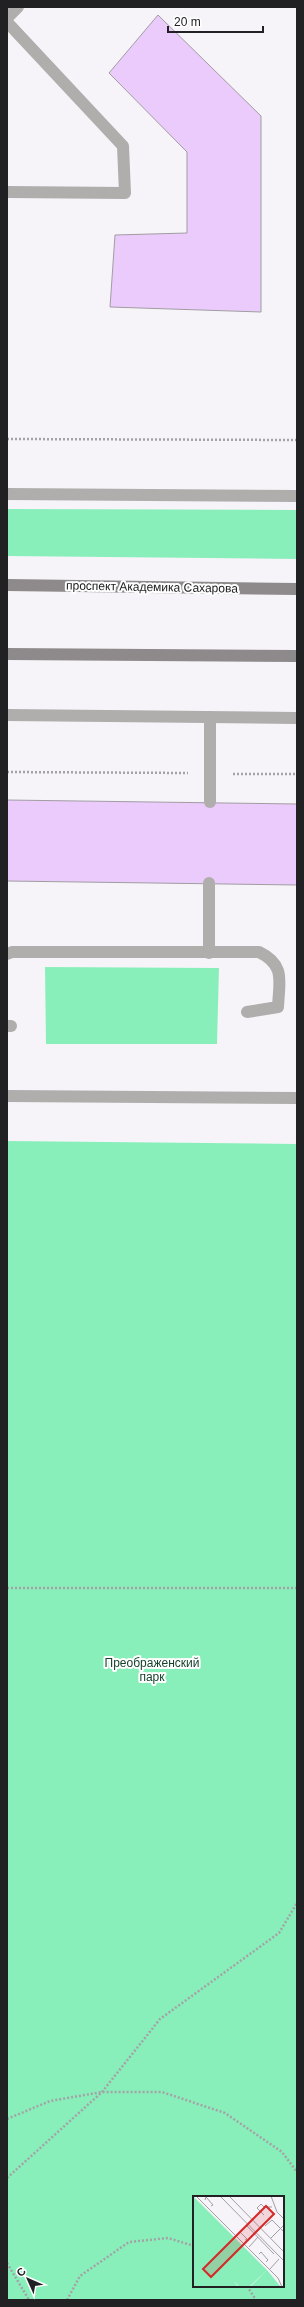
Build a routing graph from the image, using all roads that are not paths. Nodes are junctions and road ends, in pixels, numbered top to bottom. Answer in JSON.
{"nodes":[{"id":1,"x":18,"y":7,"type":"edge"},
{"id":2,"x":7,"y":18,"type":"edge"},
{"id":3,"x":7,"y":22,"type":"edge"},
{"id":4,"x":7,"y":192,"type":"edge"},
{"id":5,"x":7,"y":494,"type":"edge"},
{"id":6,"x":297,"y":496,"type":"edge"},
{"id":7,"x":7,"y":585,"type":"edge"},
{"id":8,"x":297,"y":589,"type":"edge"},
{"id":9,"x":7,"y":654,"type":"edge"},
{"id":10,"x":297,"y":656,"type":"edge"},
{"id":11,"x":7,"y":715,"type":"edge"},
{"id":12,"x":210,"y":717,"type":"junction"},
{"id":13,"x":297,"y":718,"type":"edge"},
{"id":14,"x":210,"y":802,"type":"dead end"},
{"id":15,"x":209,"y":883,"type":"dead end"},
{"id":16,"x":209,"y":953,"type":"junction"},
{"id":17,"x":7,"y":954,"type":"edge"},
{"id":18,"x":247,"y":1012,"type":"dead end"},
{"id":19,"x":7,"y":1096,"type":"edge"},
{"id":20,"x":297,"y":1098,"type":"edge"}],
"edges":[{"from":1,"to":2,"type":"street"},
{"from":3,"to":4,"type":"street"},
{"from":5,"to":6,"type":"street"},
{"from":7,"to":8,"type":"main road","name":"проспект Академика Сахарова"},
{"from":9,"to":10,"type":"main road"},
{"from":11,"to":12,"type":"street"},
{"from":12,"to":13,"type":"street"},
{"from":12,"to":14,"type":"street"},
{"from":15,"to":16,"type":"street"},
{"from":16,"to":17,"type":"street"},
{"from":16,"to":18,"type":"street"},
{"from":19,"to":20,"type":"street"}]}
